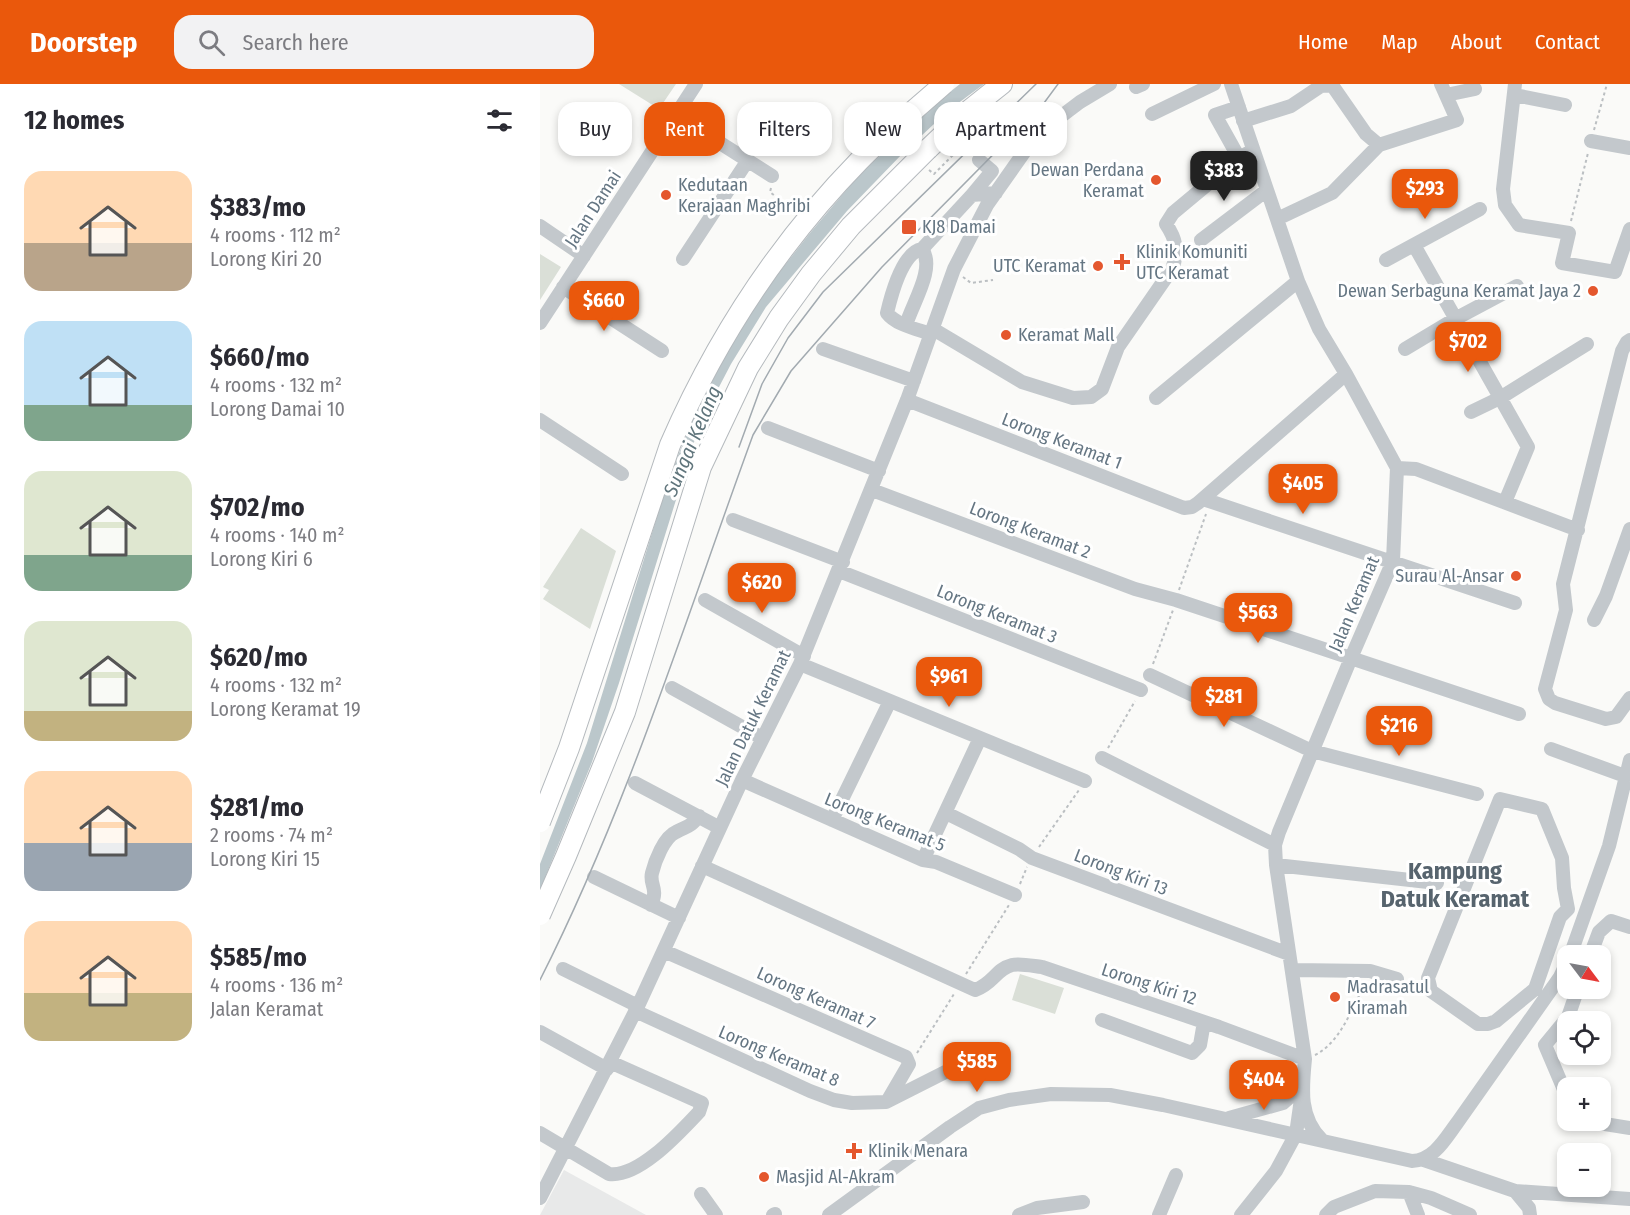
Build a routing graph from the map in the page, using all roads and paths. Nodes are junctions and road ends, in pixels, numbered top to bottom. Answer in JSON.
{"nodes":[{"id":1,"x":696,"y":84,"type":"edge"},
{"id":2,"x":944,"y":84,"type":"edge"},
{"id":3,"x":1002,"y":84,"type":"edge"},
{"id":4,"x":1110,"y":84,"type":"edge"},
{"id":5,"x":1214,"y":84,"type":"edge"},
{"id":6,"x":1231,"y":84,"type":"edge"},
{"id":7,"x":1607,"y":84,"type":"edge"},
{"id":8,"x":1444,"y":89,"type":"edge"},
{"id":9,"x":1475,"y":89,"type":"dead end"},
{"id":10,"x":1515,"y":90,"type":"edge"},
{"id":11,"x":684,"y":102,"type":"edge"},
{"id":12,"x":1565,"y":105,"type":"dead end"},
{"id":13,"x":1239,"y":107,"type":"junction"},
{"id":14,"x":1152,"y":114,"type":"dead end"},
{"id":15,"x":1243,"y":121,"type":"junction"},
{"id":16,"x":1591,"y":141,"type":"junction"},
{"id":17,"x":725,"y":146,"type":"edge"},
{"id":18,"x":1379,"y":146,"type":"junction"},
{"id":19,"x":1630,"y":148,"type":"edge"},
{"id":20,"x":1253,"y":150,"type":"junction"},
{"id":21,"x":649,"y":156,"type":"edge"},
{"id":22,"x":974,"y":157,"type":"joint"},
{"id":23,"x":1239,"y":158,"type":"junction"},
{"id":24,"x":748,"y":160,"type":"junction"},
{"id":25,"x":934,"y":174,"type":"dead end"},
{"id":26,"x":772,"y":176,"type":"joint"},
{"id":27,"x":1267,"y":190,"type":"junction"},
{"id":28,"x":996,"y":193,"type":"junction"},
{"id":29,"x":972,"y":195,"type":"junction"},
{"id":30,"x":1480,"y":209,"type":"dead end"},
{"id":31,"x":796,"y":213,"type":"dead end"},
{"id":32,"x":1277,"y":219,"type":"junction"},
{"id":33,"x":540,"y":226,"type":"edge"},
{"id":34,"x":1630,"y":229,"type":"edge"},
{"id":35,"x":1569,"y":232,"type":"junction"},
{"id":36,"x":1201,"y":240,"type":"dead end"},
{"id":37,"x":1414,"y":245,"type":"junction"},
{"id":38,"x":922,"y":249,"type":"junction"},
{"id":39,"x":584,"y":256,"type":"junction"},
{"id":40,"x":683,"y":259,"type":"dead end"},
{"id":41,"x":1386,"y":260,"type":"dead end"},
{"id":42,"x":954,"y":269,"type":"junction"},
{"id":43,"x":993,"y":280,"type":"dead end"},
{"id":44,"x":1298,"y":281,"type":"junction"},
{"id":45,"x":1517,"y":286,"type":"dead end"},
{"id":46,"x":563,"y":287,"type":"junction"},
{"id":47,"x":1455,"y":319,"type":"junction"},
{"id":48,"x":540,"y":323,"type":"edge"},
{"id":49,"x":906,"y":325,"type":"junction"},
{"id":50,"x":932,"y":331,"type":"junction"},
{"id":51,"x":1630,"y":340,"type":"edge"},
{"id":52,"x":1587,"y":344,"type":"dead end"},
{"id":53,"x":823,"y":349,"type":"dead end"},
{"id":54,"x":1405,"y":349,"type":"dead end"},
{"id":55,"x":662,"y":351,"type":"dead end"},
{"id":56,"x":1346,"y":374,"type":"junction"},
{"id":57,"x":914,"y":381,"type":"junction"},
{"id":58,"x":1156,"y":398,"type":"dead end"},
{"id":59,"x":1500,"y":398,"type":"junction"},
{"id":60,"x":907,"y":400,"type":"junction"},
{"id":61,"x":1471,"y":412,"type":"dead end"},
{"id":62,"x":540,"y":420,"type":"edge"},
{"id":63,"x":768,"y":428,"type":"dead end"},
{"id":64,"x":1398,"y":468,"type":"junction"},
{"id":65,"x":879,"y":471,"type":"junction"},
{"id":66,"x":622,"y":474,"type":"dead end"},
{"id":67,"x":872,"y":490,"type":"junction"},
{"id":68,"x":1203,"y":499,"type":"junction"},
{"id":69,"x":1506,"y":502,"type":"junction"},
{"id":70,"x":733,"y":520,"type":"dead end"},
{"id":71,"x":1573,"y":528,"type":"junction"},
{"id":72,"x":1630,"y":529,"type":"edge"},
{"id":73,"x":1393,"y":561,"type":"junction"},
{"id":74,"x":841,"y":566,"type":"junction"},
{"id":75,"x":705,"y":600,"type":"dead end"},
{"id":76,"x":1515,"y":603,"type":"dead end"},
{"id":77,"x":1594,"y":620,"type":"dead end"},
{"id":78,"x":1351,"y":658,"type":"junction"},
{"id":79,"x":802,"y":660,"type":"junction"},
{"id":80,"x":1150,"y":675,"type":"dead end"},
{"id":81,"x":672,"y":687,"type":"dead end"},
{"id":82,"x":1141,"y":690,"type":"dead end"},
{"id":83,"x":1630,"y":698,"type":"edge"},
{"id":84,"x":890,"y":701,"type":"junction"},
{"id":85,"x":1519,"y":714,"type":"dead end"},
{"id":86,"x":762,"y":738,"type":"junction"},
{"id":87,"x":980,"y":738,"type":"junction"},
{"id":88,"x":1551,"y":749,"type":"dead end"},
{"id":89,"x":1312,"y":752,"type":"junction"},
{"id":90,"x":1102,"y":758,"type":"dead end"},
{"id":91,"x":1630,"y":760,"type":"edge"},
{"id":92,"x":1625,"y":776,"type":"junction"},
{"id":93,"x":742,"y":780,"type":"junction"},
{"id":94,"x":1085,"y":781,"type":"dead end"},
{"id":95,"x":635,"y":783,"type":"dead end"},
{"id":96,"x":1477,"y":794,"type":"dead end"},
{"id":97,"x":946,"y":813,"type":"junction"},
{"id":98,"x":699,"y":816,"type":"junction"},
{"id":99,"x":832,"y":820,"type":"junction"},
{"id":100,"x":540,"y":822,"type":"edge"},
{"id":101,"x":720,"y":828,"type":"junction"},
{"id":102,"x":1275,"y":845,"type":"junction"},
{"id":103,"x":923,"y":860,"type":"junction"},
{"id":104,"x":1276,"y":865,"type":"junction"},
{"id":105,"x":702,"y":866,"type":"junction"},
{"id":106,"x":594,"y":877,"type":"dead end"},
{"id":107,"x":1437,"y":883,"type":"dead end"},
{"id":108,"x":1015,"y":895,"type":"dead end"},
{"id":109,"x":651,"y":905,"type":"junction"},
{"id":110,"x":1568,"y":909,"type":"junction"},
{"id":111,"x":1586,"y":913,"type":"junction"},
{"id":112,"x":540,"y":915,"type":"edge"},
{"id":113,"x":679,"y":918,"type":"junction"},
{"id":114,"x":1630,"y":927,"type":"edge"},
{"id":115,"x":1574,"y":945,"type":"edge"},
{"id":116,"x":1594,"y":945,"type":"edge"},
{"id":117,"x":664,"y":951,"type":"junction"},
{"id":118,"x":1289,"y":954,"type":"junction"},
{"id":119,"x":563,"y":969,"type":"dead end"},
{"id":120,"x":1293,"y":970,"type":"junction"},
{"id":121,"x":1396,"y":979,"type":"dead end"},
{"id":122,"x":1557,"y":981,"type":"edge"},
{"id":123,"x":1362,"y":990,"type":"dead end"},
{"id":124,"x":1574,"y":999,"type":"edge"},
{"id":125,"x":636,"y":1009,"type":"junction"},
{"id":126,"x":1102,"y":1020,"type":"dead end"},
{"id":127,"x":1204,"y":1022,"type":"junction"},
{"id":128,"x":540,"y":1032,"type":"edge"},
{"id":129,"x":977,"y":1056,"type":"dead end"},
{"id":130,"x":1305,"y":1059,"type":"junction"},
{"id":131,"x":608,"y":1065,"type":"junction"},
{"id":132,"x":1559,"y":1077,"type":"edge"},
{"id":133,"x":1302,"y":1086,"type":"junction"},
{"id":134,"x":886,"y":1102,"type":"junction"},
{"id":135,"x":1226,"y":1119,"type":"junction"},
{"id":136,"x":1611,"y":1125,"type":"edge"},
{"id":137,"x":1630,"y":1128,"type":"edge"},
{"id":138,"x":540,"y":1133,"type":"edge"},
{"id":139,"x":1296,"y":1134,"type":"junction"},
{"id":140,"x":1322,"y":1140,"type":"junction"},
{"id":141,"x":567,"y":1149,"type":"junction"},
{"id":142,"x":1424,"y":1160,"type":"junction"},
{"id":143,"x":1176,"y":1175,"type":"dead end"},
{"id":144,"x":1515,"y":1191,"type":"junction"},
{"id":145,"x":1409,"y":1192,"type":"junction"},
{"id":146,"x":701,"y":1194,"type":"dead end"},
{"id":147,"x":540,"y":1198,"type":"edge"},
{"id":148,"x":1630,"y":1199,"type":"edge"},
{"id":149,"x":1083,"y":1202,"type":"dead end"},
{"id":150,"x":1036,"y":1212,"type":"edge"},
{"id":151,"x":716,"y":1215,"type":"edge"},
{"id":152,"x":829,"y":1215,"type":"edge"},
{"id":153,"x":1020,"y":1215,"type":"edge"},
{"id":154,"x":1159,"y":1215,"type":"edge"},
{"id":155,"x":1241,"y":1215,"type":"edge"},
{"id":156,"x":1326,"y":1215,"type":"edge"},
{"id":157,"x":1418,"y":1215,"type":"edge"},
{"id":158,"x":1470,"y":1215,"type":"edge"},
{"id":159,"x":1530,"y":1215,"type":"edge"}],
"edges":[{"from":1,"to":11,"type":"street","name":"Jalan Damai"},
{"from":2,"to":100,"type":"highway","bridge":true},
{"from":3,"to":112,"type":"highway","bridge":true},
{"from":4,"to":28,"type":"street","name":"Jalan Datuk Keramat"},
{"from":5,"to":14,"type":"street"},
{"from":6,"to":13,"type":"street"},
{"from":7,"to":16,"type":"path"},
{"from":8,"to":9,"type":"street"},
{"from":8,"to":18,"type":"street"},
{"from":10,"to":12,"type":"street"},
{"from":10,"to":35,"type":"street"},
{"from":13,"to":15,"type":"street"},
{"from":13,"to":23,"type":"street"},
{"from":15,"to":18,"type":"street"},
{"from":15,"to":20,"type":"street"},
{"from":16,"to":19,"type":"street"},
{"from":16,"to":35,"type":"path"},
{"from":17,"to":24,"type":"street"},
{"from":18,"to":32,"type":"street"},
{"from":20,"to":23,"type":"street"},
{"from":20,"to":27,"type":"street"},
{"from":21,"to":39,"type":"street","name":"Jalan Damai"},
{"from":22,"to":25,"type":"path"},
{"from":22,"to":29,"type":"street"},
{"from":23,"to":50,"type":"street"},
{"from":24,"to":26,"type":"street"},
{"from":24,"to":40,"type":"street"},
{"from":26,"to":31,"type":"path"},
{"from":27,"to":32,"type":"street"},
{"from":27,"to":36,"type":"street"},
{"from":28,"to":29,"type":"street"},
{"from":28,"to":42,"type":"street","name":"Jalan Datuk Keramat"},
{"from":29,"to":38,"type":"street"},
{"from":30,"to":37,"type":"street"},
{"from":32,"to":44,"type":"street"},
{"from":33,"to":39,"type":"street"},
{"from":34,"to":35,"type":"street"},
{"from":37,"to":41,"type":"street"},
{"from":37,"to":47,"type":"street"},
{"from":38,"to":49,"type":"street"},
{"from":38,"to":49,"type":"street"},
{"from":39,"to":46,"type":"street","name":"Jalan Damai"},
{"from":42,"to":43,"type":"path"},
{"from":42,"to":50,"type":"street","name":"Jalan Datuk Keramat"},
{"from":44,"to":56,"type":"street"},
{"from":44,"to":58,"type":"street"},
{"from":45,"to":47,"type":"street"},
{"from":46,"to":48,"type":"street","name":"Jalan Damai"},
{"from":46,"to":55,"type":"street"},
{"from":47,"to":54,"type":"street"},
{"from":47,"to":59,"type":"street"},
{"from":49,"to":50,"type":"street"},
{"from":50,"to":57,"type":"street","name":"Jalan Datuk Keramat"},
{"from":51,"to":71,"type":"street"},
{"from":52,"to":59,"type":"street"},
{"from":53,"to":57,"type":"street"},
{"from":56,"to":64,"type":"street"},
{"from":56,"to":68,"type":"street"},
{"from":57,"to":60,"type":"street","name":"Jalan Datuk Keramat"},
{"from":59,"to":61,"type":"street"},
{"from":59,"to":69,"type":"street"},
{"from":60,"to":65,"type":"street","name":"Jalan Datuk Keramat"},
{"from":60,"to":68,"type":"street","name":"Lorong Keramat 1"},
{"from":62,"to":66,"type":"street"},
{"from":63,"to":65,"type":"street"},
{"from":64,"to":69,"type":"street"},
{"from":64,"to":73,"type":"street","name":"Jalan Keramat"},
{"from":65,"to":67,"type":"street","name":"Jalan Datuk Keramat"},
{"from":67,"to":74,"type":"street","name":"Jalan Datuk Keramat"},
{"from":67,"to":78,"type":"street","name":"Lorong Keramat 2"},
{"from":68,"to":73,"type":"street"},
{"from":69,"to":71,"type":"street"},
{"from":70,"to":74,"type":"street","name":"Lorong Keramat 3"},
{"from":71,"to":83,"type":"street"},
{"from":72,"to":77,"type":"street"},
{"from":73,"to":76,"type":"street"},
{"from":73,"to":78,"type":"street","name":"Jalan Keramat"},
{"from":74,"to":79,"type":"street","name":"Jalan Datuk Keramat"},
{"from":74,"to":82,"type":"street","name":"Lorong Keramat 3"},
{"from":75,"to":79,"type":"street"},
{"from":78,"to":85,"type":"street","name":"Lorong Keramat 2"},
{"from":78,"to":89,"type":"street","name":"Jalan Keramat"},
{"from":79,"to":84,"type":"street"},
{"from":79,"to":86,"type":"street","name":"Jalan Datuk Keramat"},
{"from":80,"to":89,"type":"street"},
{"from":81,"to":86,"type":"street"},
{"from":84,"to":87,"type":"street"},
{"from":84,"to":99,"type":"street"},
{"from":86,"to":93,"type":"street","name":"Jalan Datuk Keramat"},
{"from":87,"to":94,"type":"street"},
{"from":87,"to":97,"type":"street"},
{"from":88,"to":92,"type":"street"},
{"from":89,"to":96,"type":"street"},
{"from":89,"to":102,"type":"street","name":"Jalan Keramat"},
{"from":90,"to":102,"type":"street"},
{"from":91,"to":92,"type":"street"},
{"from":92,"to":111,"type":"street"},
{"from":93,"to":99,"type":"street","name":"Lorong Keramat 5"},
{"from":93,"to":101,"type":"street","name":"Jalan Datuk Keramat"},
{"from":95,"to":98,"type":"street"},
{"from":97,"to":103,"type":"street"},
{"from":97,"to":118,"type":"street","name":"Lorong Kiri 13"},
{"from":98,"to":101,"type":"street"},
{"from":98,"to":109,"type":"street"},
{"from":99,"to":103,"type":"street","name":"Lorong Keramat 5"},
{"from":101,"to":105,"type":"street","name":"Jalan Datuk Keramat"},
{"from":102,"to":104,"type":"street","name":"Jalan Keramat"},
{"from":103,"to":108,"type":"street","name":"Lorong Keramat 5"},
{"from":104,"to":107,"type":"street"},
{"from":104,"to":118,"type":"street","name":"Jalan Keramat"},
{"from":105,"to":113,"type":"street","name":"Jalan Datuk Keramat"},
{"from":105,"to":127,"type":"street","name":"Lorong Kiri 12"},
{"from":106,"to":109,"type":"street"},
{"from":109,"to":113,"type":"street"},
{"from":110,"to":110,"type":"street"},
{"from":110,"to":111,"type":"street"},
{"from":111,"to":115,"type":"street"},
{"from":113,"to":117,"type":"street","name":"Jalan Datuk Keramat"},
{"from":114,"to":116,"type":"street"},
{"from":117,"to":125,"type":"street","name":"Jalan Datuk Keramat"},
{"from":117,"to":134,"type":"street","name":"Lorong Keramat 7"},
{"from":118,"to":120,"type":"street","name":"Jalan Keramat"},
{"from":119,"to":125,"type":"street","name":"Lorong Keramat 8"},
{"from":120,"to":121,"type":"street"},
{"from":120,"to":130,"type":"street","name":"Jalan Keramat"},
{"from":122,"to":142,"type":"street"},
{"from":123,"to":130,"type":"path"},
{"from":124,"to":132,"type":"street"},
{"from":125,"to":131,"type":"street","name":"Jalan Datuk Keramat"},
{"from":125,"to":134,"type":"street","name":"Lorong Keramat 8"},
{"from":126,"to":127,"type":"street"},
{"from":127,"to":130,"type":"street","name":"Lorong Kiri 12"},
{"from":128,"to":131,"type":"street"},
{"from":129,"to":134,"type":"street","name":"Lorong Keramat 8"},
{"from":130,"to":133,"type":"street","name":"Jalan Keramat"},
{"from":131,"to":141,"type":"street","name":"Jalan Datuk Keramat"},
{"from":131,"to":141,"type":"street"},
{"from":133,"to":135,"type":"street"},
{"from":133,"to":139,"type":"street"},
{"from":133,"to":140,"type":"street","name":"Jalan Keramat"},
{"from":135,"to":139,"type":"street"},
{"from":135,"to":152,"type":"street"},
{"from":136,"to":137,"type":"street"},
{"from":138,"to":141,"type":"street"},
{"from":139,"to":140,"type":"street"},
{"from":139,"to":155,"type":"street"},
{"from":140,"to":142,"type":"street"},
{"from":141,"to":147,"type":"street","name":"Jalan Datuk Keramat"},
{"from":142,"to":144,"type":"street"},
{"from":143,"to":154,"type":"street"},
{"from":144,"to":148,"type":"street"},
{"from":144,"to":159,"type":"street"},
{"from":145,"to":156,"type":"street"},
{"from":145,"to":157,"type":"street"},
{"from":145,"to":158,"type":"street"},
{"from":146,"to":151,"type":"street"},
{"from":149,"to":150,"type":"street"},
{"from":150,"to":153,"type":"street"}]}
